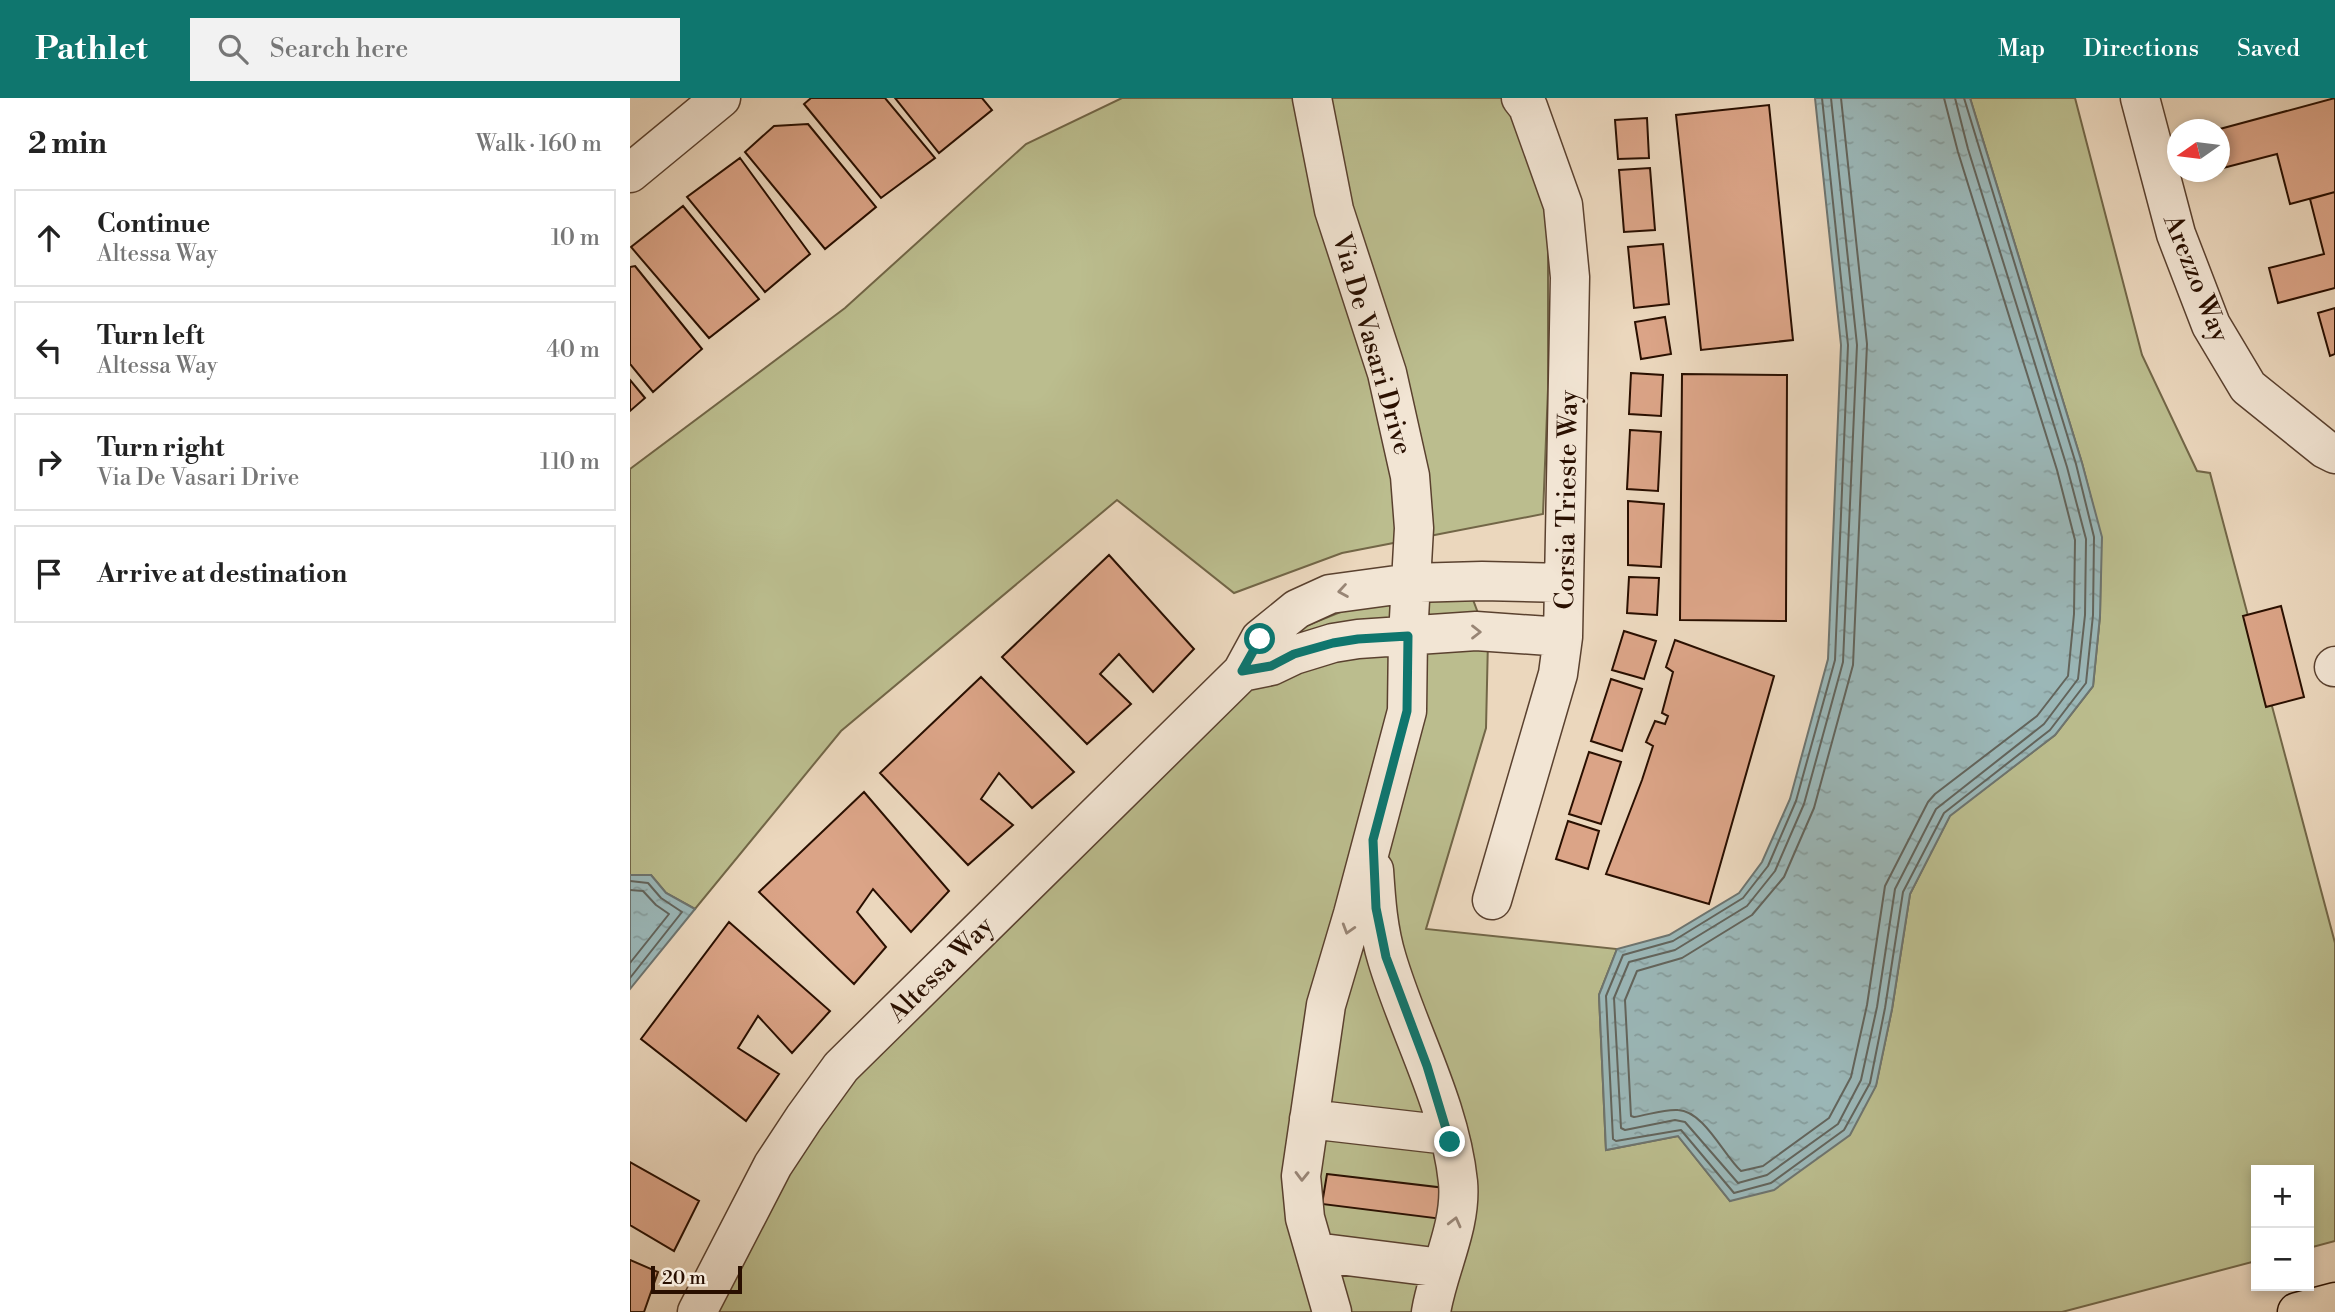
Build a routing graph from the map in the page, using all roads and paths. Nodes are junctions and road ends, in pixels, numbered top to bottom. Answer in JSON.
{"nodes":[{"id":1,"x":721,"y":98,"type":"edge"},
{"id":2,"x":1312,"y":98,"type":"edge"},
{"id":3,"x":1521,"y":98,"type":"edge"},
{"id":4,"x":2140,"y":98,"type":"edge"},
{"id":5,"x":630,"y":173,"type":"edge"},
{"id":6,"x":2335,"y":454,"type":"edge"},
{"id":7,"x":1411,"y":583,"type":"junction"},
{"id":8,"x":1564,"y":583,"type":"junction"},
{"id":9,"x":1408,"y":636,"type":"junction"},
{"id":10,"x":1563,"y":637,"type":"junction"},
{"id":11,"x":1242,"y":671,"type":"junction"},
{"id":12,"x":1373,"y":840,"type":"junction"},
{"id":13,"x":1492,"y":900,"type":"dead end"},
{"id":14,"x":1309,"y":1119,"type":"junction"},
{"id":15,"x":1448,"y":1135,"type":"junction"},
{"id":16,"x":1315,"y":1252,"type":"junction"},
{"id":17,"x":1442,"y":1268,"type":"junction"},
{"id":18,"x":2335,"y":1302,"type":"edge"},
{"id":19,"x":697,"y":1312,"type":"edge"},
{"id":20,"x":1332,"y":1312,"type":"edge"},
{"id":21,"x":1431,"y":1312,"type":"edge"},
{"id":22,"x":2297,"y":1312,"type":"edge"}],
"edges":[{"from":1,"to":5,"type":"street"},
{"from":2,"to":7,"type":"street","name":"Via De Vasari Drive"},
{"from":3,"to":8,"type":"street","name":"Corsia Trieste Way"},
{"from":4,"to":6,"type":"street","name":"Arezzo Way"},
{"from":7,"to":8,"type":"street","name":"Altessa Way"},
{"from":7,"to":9,"type":"street","name":"Via De Vasari Drive"},
{"from":7,"to":11,"type":"street","name":"Altessa Way","one_way":true},
{"from":8,"to":10,"type":"street","name":"Corsia Trieste Way"},
{"from":9,"to":10,"type":"street","one_way":true},
{"from":9,"to":11,"type":"street"},
{"from":9,"to":12,"type":"street","name":"Via De Vasari Drive"},
{"from":10,"to":13,"type":"street","name":"Corsia Trieste Way"},
{"from":11,"to":19,"type":"street","name":"Altessa Way"},
{"from":12,"to":14,"type":"street","name":"Via De Vasari Drive","one_way":true},
{"from":12,"to":15,"type":"street","name":"Via De Vasari Drive"},
{"from":14,"to":15,"type":"street"},
{"from":14,"to":16,"type":"street","name":"Via De Vasari Drive","one_way":true},
{"from":17,"to":15,"type":"street","name":"Via De Vasari Drive","one_way":true},
{"from":16,"to":17,"type":"street"},
{"from":16,"to":20,"type":"street","name":"Via De Vasari Drive"},
{"from":17,"to":21,"type":"street","name":"Via De Vasari Drive"},
{"from":18,"to":22,"type":"main road"}]}
